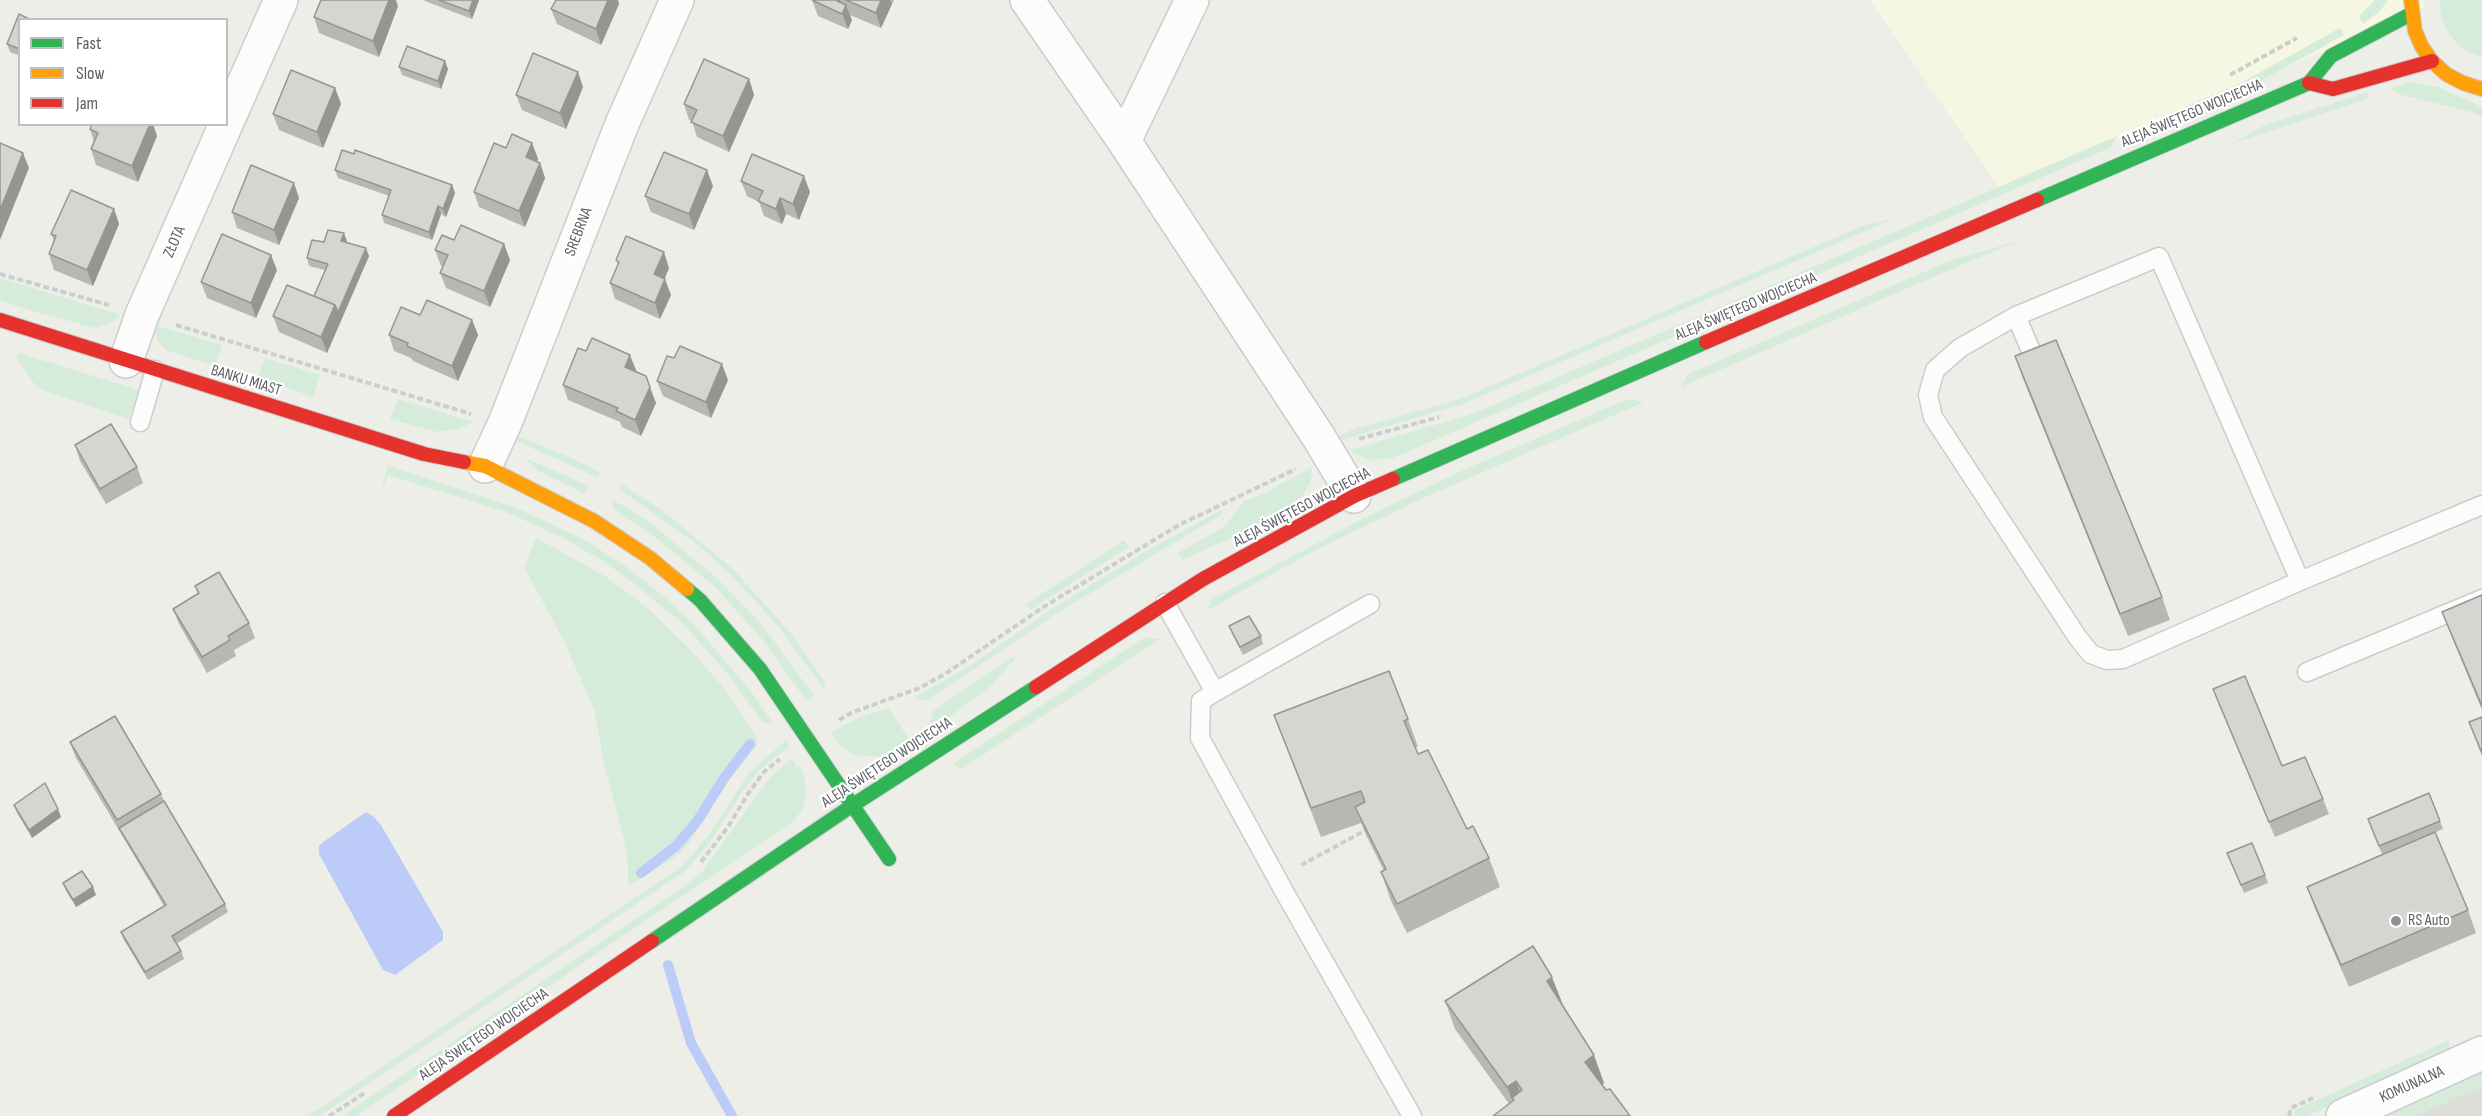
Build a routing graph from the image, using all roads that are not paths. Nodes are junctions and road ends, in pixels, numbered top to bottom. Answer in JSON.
{"nodes":[{"id":1,"x":281,"y":0,"type":"edge"},
{"id":2,"x":677,"y":0,"type":"edge"},
{"id":3,"x":1027,"y":0,"type":"edge"},
{"id":4,"x":1192,"y":0,"type":"edge"},
{"id":5,"x":2411,"y":7,"type":"edge"},
{"id":6,"x":2432,"y":61,"type":"junction"},
{"id":7,"x":2309,"y":83,"type":"junction"},
{"id":8,"x":2482,"y":89,"type":"edge"},
{"id":9,"x":228,"y":119,"type":"edge"},
{"id":10,"x":225,"y":126,"type":"edge"},
{"id":11,"x":1124,"y":141,"type":"junction"},
{"id":12,"x":2016,"y":316,"type":"junction"},
{"id":13,"x":0,"y":320,"type":"edge"},
{"id":14,"x":2036,"y":362,"type":"edge"},
{"id":15,"x":140,"y":366,"type":"junction"},
{"id":16,"x":140,"y":422,"type":"dead end"},
{"id":17,"x":484,"y":466,"type":"junction"},
{"id":18,"x":1354,"y":496,"type":"junction"},
{"id":19,"x":2482,"y":505,"type":"edge"},
{"id":20,"x":2300,"y":581,"type":"junction"},
{"id":21,"x":2482,"y":599,"type":"edge"},
{"id":22,"x":1165,"y":603,"type":"junction"},
{"id":23,"x":1370,"y":604,"type":"dead end"},
{"id":24,"x":2307,"y":672,"type":"dead end"},
{"id":25,"x":1215,"y":692,"type":"junction"},
{"id":26,"x":853,"y":805,"type":"junction"},
{"id":27,"x":889,"y":859,"type":"dead end"},
{"id":28,"x":2482,"y":1053,"type":"edge"},
{"id":29,"x":394,"y":1116,"type":"edge"},
{"id":30,"x":1412,"y":1116,"type":"edge"},
{"id":31,"x":2343,"y":1116,"type":"edge"}],
"edges":[{"from":1,"to":9,"type":"street","name":"ZŁOTA"},
{"from":2,"to":17,"type":"street","name":"SREBRNA"},
{"from":3,"to":11,"type":"street"},
{"from":4,"to":11,"type":"street"},
{"from":5,"to":6,"type":"street"},
{"from":5,"to":7,"type":"street","name":"ALEJA ŚWIĘTEGO WOJCIECHA"},
{"from":6,"to":7,"type":"street"},
{"from":6,"to":8,"type":"street"},
{"from":7,"to":18,"type":"street","name":"ALEJA ŚWIĘTEGO WOJCIECHA"},
{"from":10,"to":15,"type":"street","name":"ZŁOTA"},
{"from":11,"to":18,"type":"street"},
{"from":12,"to":14,"type":"lane"},
{"from":12,"to":20,"type":"lane"},
{"from":12,"to":20,"type":"lane"},
{"from":13,"to":15,"type":"street","name":"BANKU MIAST"},
{"from":15,"to":16,"type":"lane"},
{"from":15,"to":17,"type":"street","name":"BANKU MIAST"},
{"from":17,"to":26,"type":"street","name":"BANKU MIAST"},
{"from":18,"to":22,"type":"street","name":"ALEJA ŚWIĘTEGO WOJCIECHA"},
{"from":19,"to":20,"type":"lane"},
{"from":21,"to":24,"type":"lane"},
{"from":22,"to":25,"type":"lane"},
{"from":22,"to":26,"type":"street","name":"ALEJA ŚWIĘTEGO WOJCIECHA"},
{"from":23,"to":25,"type":"lane"},
{"from":25,"to":30,"type":"lane"},
{"from":26,"to":27,"type":"street","name":"BANKU MIAST"},
{"from":26,"to":29,"type":"street","name":"ALEJA ŚWIĘTEGO WOJCIECHA"},
{"from":28,"to":31,"type":"street","name":"KOMUNALNA"}]}
